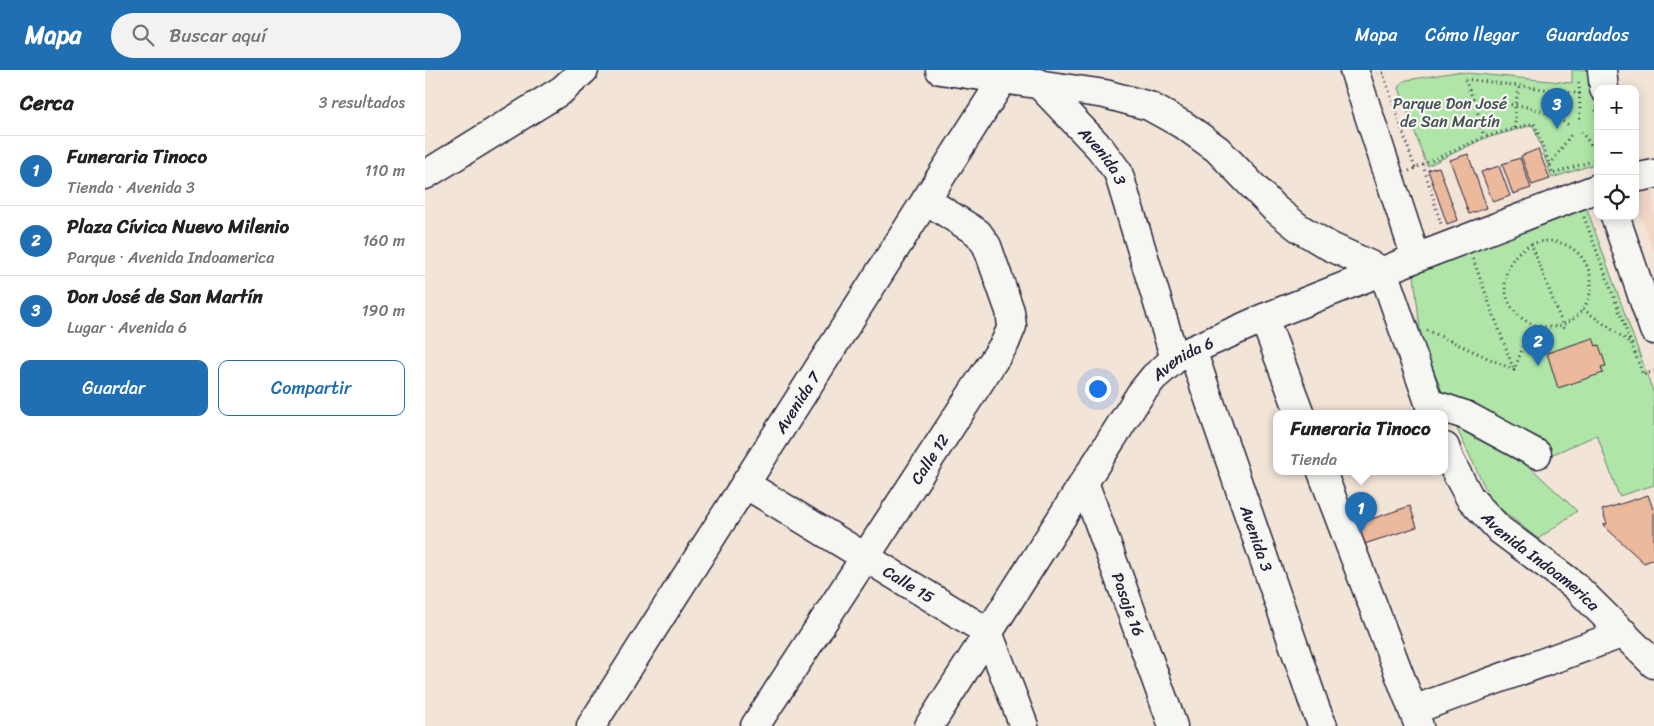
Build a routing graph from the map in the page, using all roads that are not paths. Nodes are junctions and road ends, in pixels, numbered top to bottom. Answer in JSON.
{"nodes":[{"id":1,"x":584,"y":70,"type":"edge"},
{"id":2,"x":940,"y":70,"type":"edge"},
{"id":3,"x":1354,"y":70,"type":"edge"},
{"id":4,"x":1590,"y":73,"type":"edge"},
{"id":5,"x":1003,"y":79,"type":"junction"},
{"id":6,"x":1038,"y":83,"type":"junction"},
{"id":7,"x":1590,"y":92,"type":"edge"},
{"id":8,"x":1654,"y":174,"type":"edge"},
{"id":9,"x":425,"y":175,"type":"edge"},
{"id":10,"x":1639,"y":177,"type":"edge"},
{"id":11,"x":1594,"y":190,"type":"edge"},
{"id":12,"x":926,"y":200,"type":"junction"},
{"id":13,"x":1616,"y":220,"type":"edge"},
{"id":14,"x":1416,"y":258,"type":"junction"},
{"id":15,"x":1383,"y":271,"type":"junction"},
{"id":16,"x":1264,"y":318,"type":"junction"},
{"id":17,"x":1642,"y":336,"type":"edge"},
{"id":18,"x":1183,"y":354,"type":"junction"},
{"id":19,"x":1431,"y":409,"type":"edge"},
{"id":20,"x":1298,"y":410,"type":"edge"},
{"id":21,"x":1448,"y":412,"type":"edge"},
{"id":22,"x":1537,"y":454,"type":"dead end"},
{"id":23,"x":1448,"y":455,"type":"edge"},
{"id":24,"x":1323,"y":475,"type":"edge"},
{"id":25,"x":1084,"y":482,"type":"junction"},
{"id":26,"x":745,"y":484,"type":"junction"},
{"id":27,"x":865,"y":556,"type":"junction"},
{"id":28,"x":988,"y":632,"type":"junction"},
{"id":29,"x":1624,"y":633,"type":"junction"},
{"id":30,"x":1654,"y":664,"type":"edge"},
{"id":31,"x":1416,"y":718,"type":"edge"},
{"id":32,"x":591,"y":726,"type":"edge"},
{"id":33,"x":755,"y":726,"type":"edge"},
{"id":34,"x":929,"y":726,"type":"edge"},
{"id":35,"x":1024,"y":726,"type":"edge"},
{"id":36,"x":1173,"y":726,"type":"edge"},
{"id":37,"x":1323,"y":726,"type":"edge"}],
"edges":[{"from":1,"to":9,"type":"street"},
{"from":2,"to":5,"type":"street"},
{"from":3,"to":14,"type":"street"},
{"from":4,"to":7,"type":"street"},
{"from":5,"to":6,"type":"street"},
{"from":5,"to":12,"type":"street","name":"Avenida 7"},
{"from":6,"to":15,"type":"street"},
{"from":6,"to":18,"type":"street","name":"Avenida 3"},
{"from":8,"to":10,"type":"street"},
{"from":11,"to":14,"type":"street","name":"Avenida 6"},
{"from":12,"to":26,"type":"street","name":"Avenida 7"},
{"from":12,"to":27,"type":"street","name":"Calle 12"},
{"from":13,"to":17,"type":"street"},
{"from":14,"to":15,"type":"street","name":"Avenida 6"},
{"from":15,"to":16,"type":"street","name":"Avenida 6"},
{"from":15,"to":19,"type":"street"},
{"from":16,"to":18,"type":"street","name":"Avenida 6"},
{"from":16,"to":20,"type":"street"},
{"from":18,"to":25,"type":"street","name":"Avenida 6"},
{"from":18,"to":37,"type":"street","name":"Avenida 3"},
{"from":21,"to":22,"type":"street"},
{"from":23,"to":29,"type":"street","name":"Avenida Indoamerica"},
{"from":24,"to":31,"type":"street"},
{"from":25,"to":28,"type":"street","name":"Avenida 6"},
{"from":25,"to":36,"type":"street","name":"Pasaje 16"},
{"from":26,"to":27,"type":"street","name":"Calle 15"},
{"from":26,"to":32,"type":"street","name":"Avenida 7"},
{"from":27,"to":28,"type":"street","name":"Calle 15"},
{"from":27,"to":33,"type":"street","name":"Calle 12"},
{"from":28,"to":34,"type":"street","name":"Avenida 6"},
{"from":28,"to":35,"type":"street"},
{"from":29,"to":30,"type":"street","name":"Avenida Indoamerica"},
{"from":29,"to":31,"type":"street"}]}
